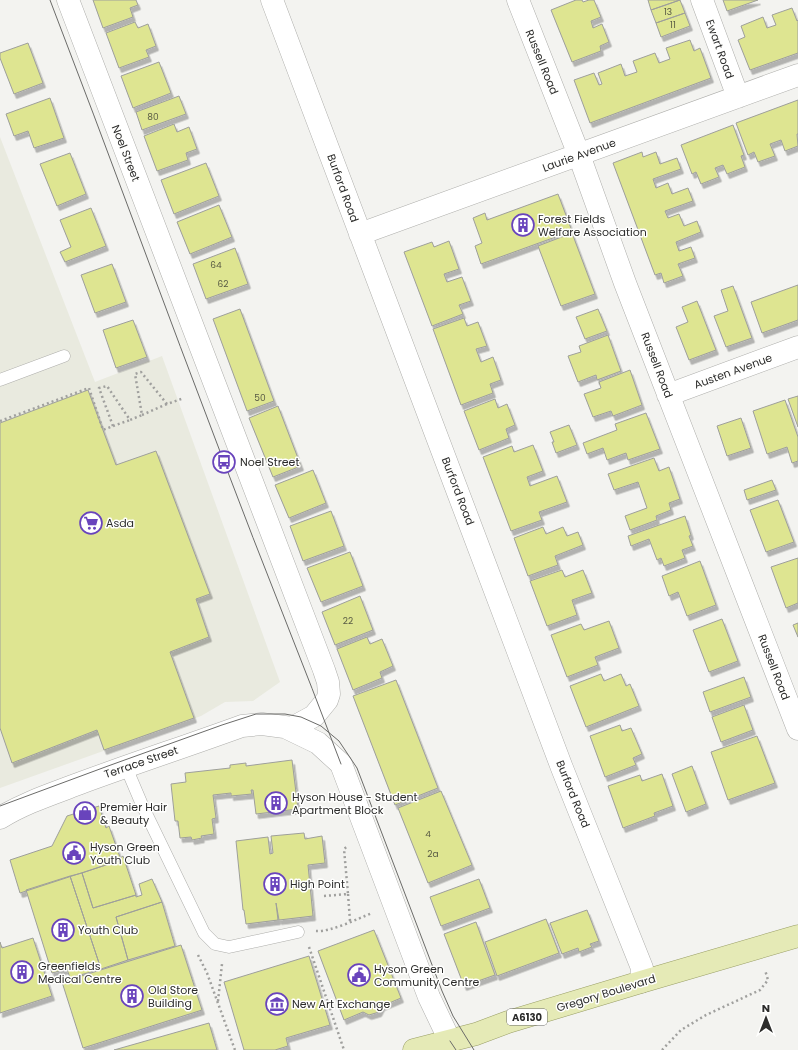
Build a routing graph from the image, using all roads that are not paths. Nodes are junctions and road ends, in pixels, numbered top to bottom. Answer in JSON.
{"nodes":[{"id":1,"x":68,"y":0,"type":"edge"},
{"id":2,"x":272,"y":0,"type":"edge"},
{"id":3,"x":518,"y":0,"type":"edge"},
{"id":4,"x":702,"y":0,"type":"edge"},
{"id":5,"x":798,"y":75,"type":"edge"},
{"id":6,"x":738,"y":97,"type":"junction"},
{"id":7,"x":579,"y":155,"type":"junction"},
{"id":8,"x":360,"y":234,"type":"junction"},
{"id":9,"x":798,"y":347,"type":"edge"},
{"id":10,"x":64,"y":356,"type":"dead end"},
{"id":11,"x":0,"y":380,"type":"edge"},
{"id":12,"x":668,"y":395,"type":"junction"},
{"id":13,"x":288,"y":728,"type":"junction"},
{"id":14,"x":798,"y":730,"type":"edge"},
{"id":15,"x":126,"y":767,"type":"junction"},
{"id":16,"x":0,"y":818,"type":"edge"},
{"id":17,"x":298,"y":932,"type":"dead end"},
{"id":18,"x":798,"y":936,"type":"edge"},
{"id":19,"x":641,"y":982,"type":"junction"},
{"id":20,"x":450,"y":1041,"type":"junction"},
{"id":21,"x":414,"y":1050,"type":"edge"}],
"edges":[{"from":1,"to":13,"type":"street","name":"Noel Street"},
{"from":2,"to":8,"type":"street","name":"Burford Road"},
{"from":3,"to":7,"type":"street","name":"Russell Road"},
{"from":4,"to":6,"type":"street","name":"Ewart Road"},
{"from":5,"to":6,"type":"street","name":"Laurie Avenue"},
{"from":6,"to":7,"type":"street","name":"Laurie Avenue"},
{"from":7,"to":8,"type":"street","name":"Laurie Avenue"},
{"from":7,"to":12,"type":"street","name":"Russell Road"},
{"from":8,"to":19,"type":"street","name":"Burford Road"},
{"from":9,"to":12,"type":"street","name":"Austen Avenue"},
{"from":10,"to":11,"type":"lane"},
{"from":12,"to":14,"type":"street","name":"Russell Road"},
{"from":13,"to":15,"type":"street","name":"Terrace Street"},
{"from":13,"to":20,"type":"street","name":"Terrace Street"},
{"from":15,"to":16,"type":"street","name":"Terrace Street"},
{"from":15,"to":17,"type":"lane"},
{"from":18,"to":19,"type":"main road","name":"Gregory Boulevard","number":"A6130"},
{"from":19,"to":20,"type":"main road","name":"Gregory Boulevard","number":"A6130"},
{"from":20,"to":21,"type":"main road","name":"Gregory Boulevard","number":"A6130"}]}
